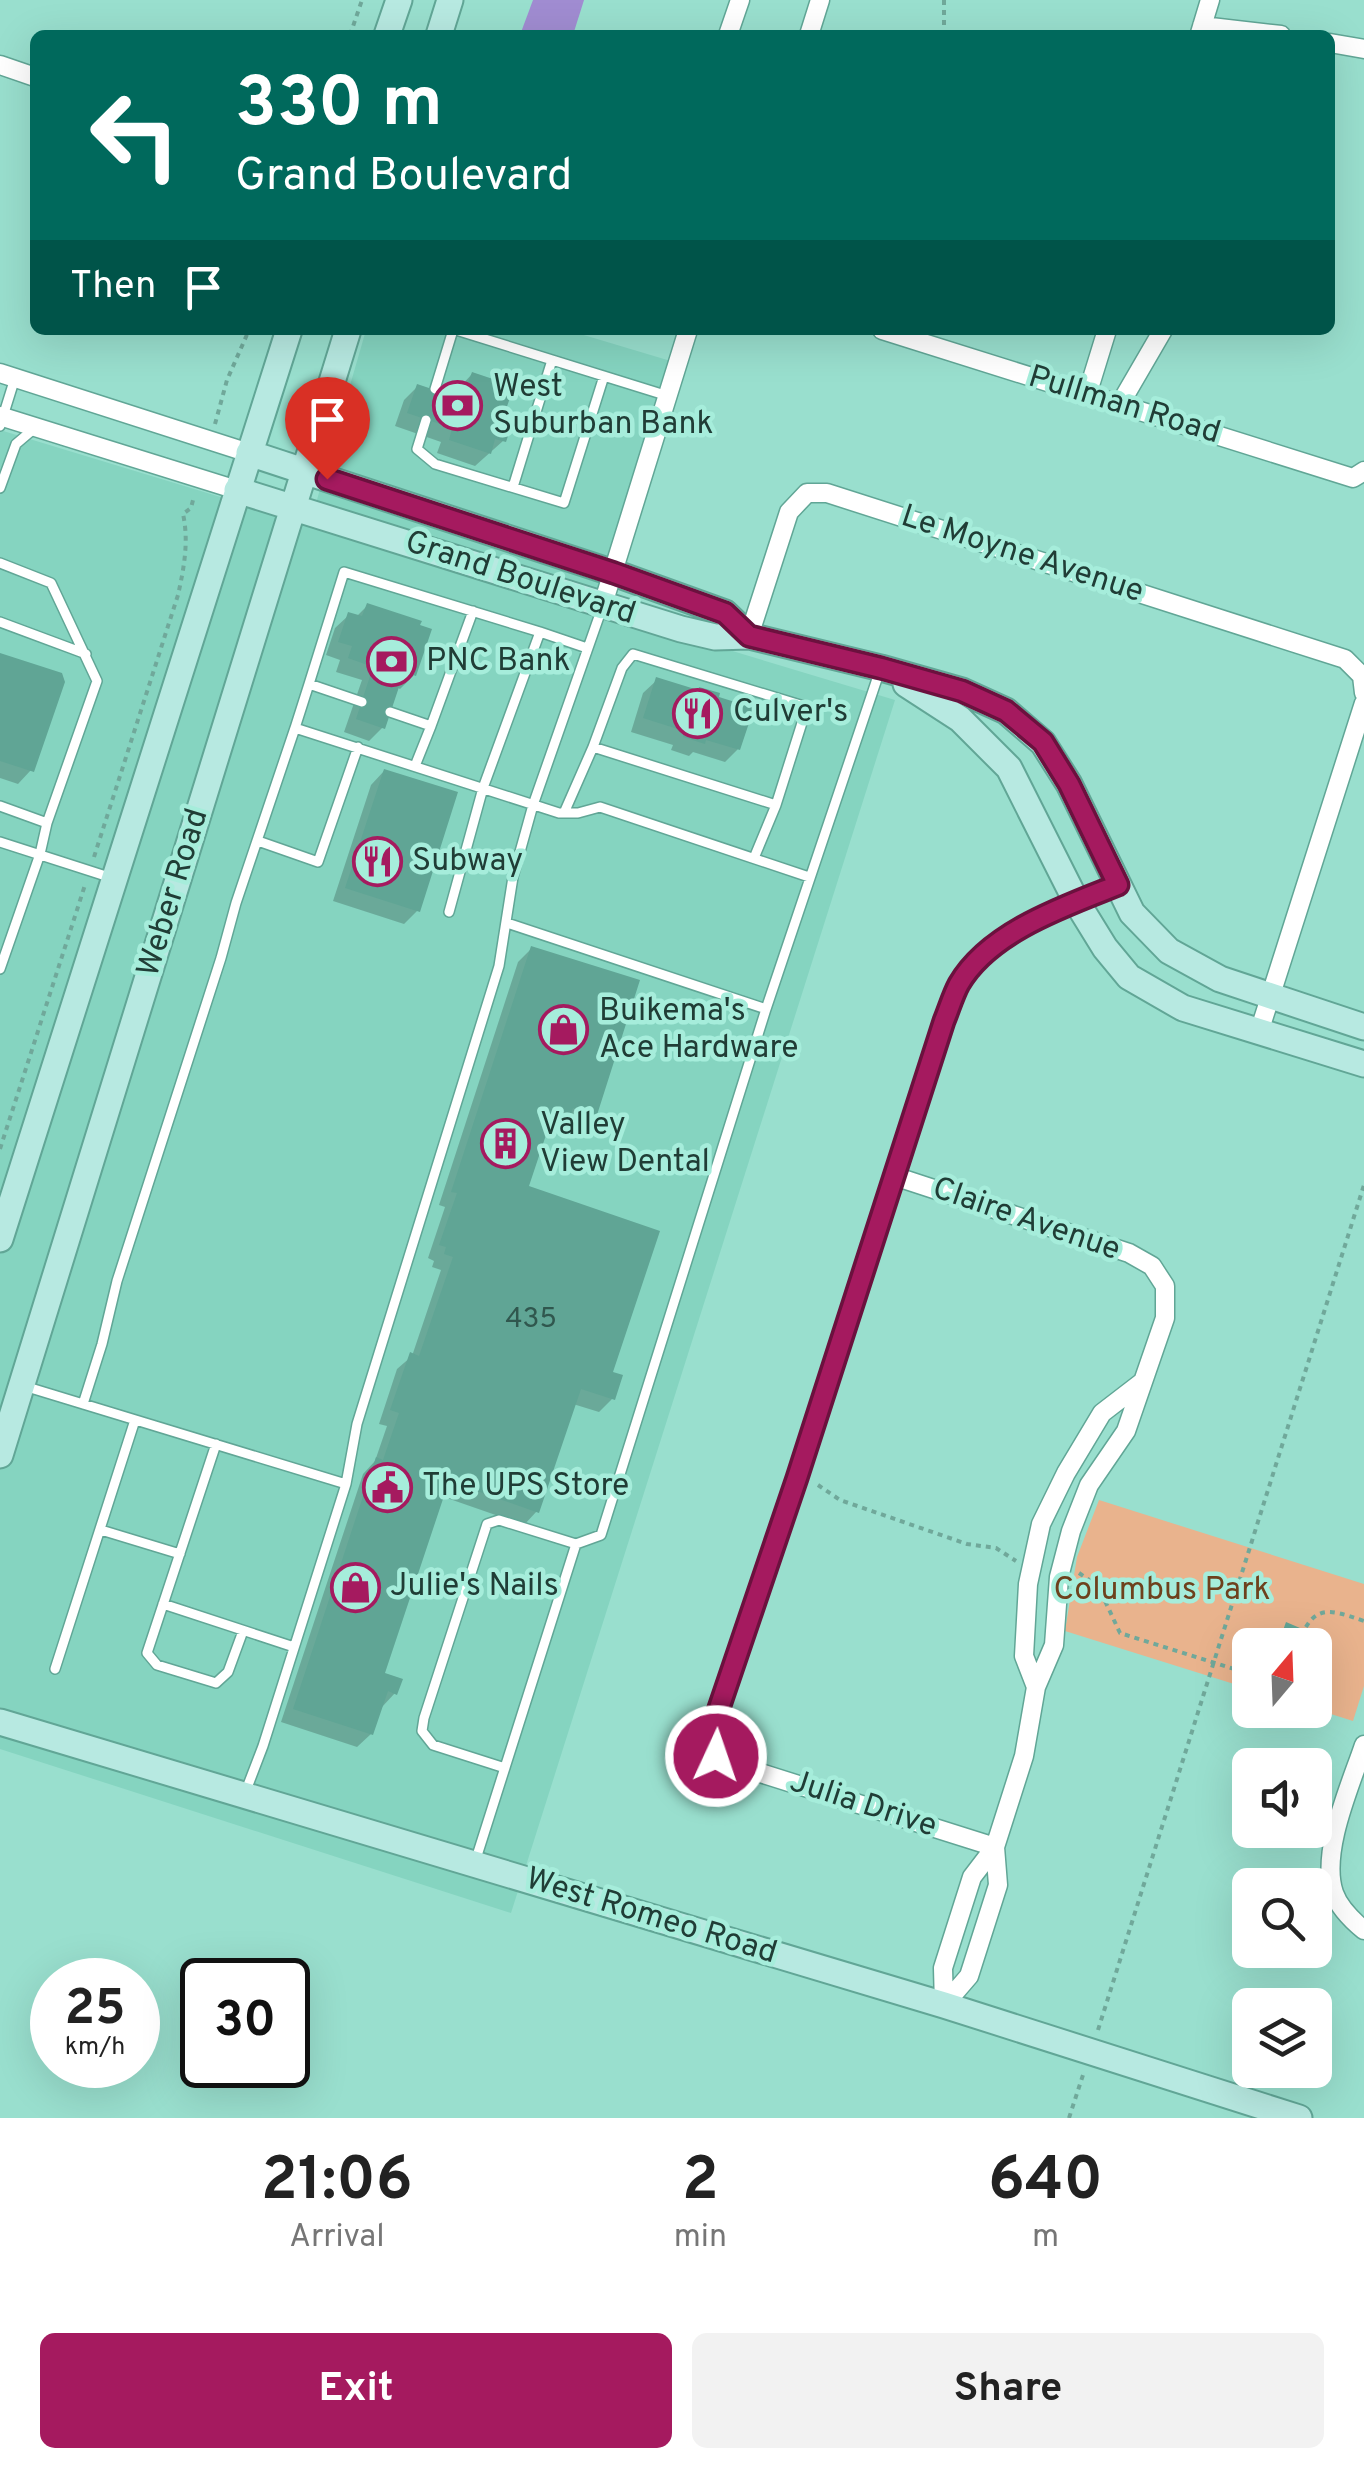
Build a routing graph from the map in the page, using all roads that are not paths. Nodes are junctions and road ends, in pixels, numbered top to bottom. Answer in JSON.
{"nodes":[{"id":1,"x":399,"y":0,"type":"edge"},
{"id":2,"x":450,"y":0,"type":"edge"},
{"id":3,"x":740,"y":0,"type":"edge"},
{"id":4,"x":820,"y":0,"type":"edge"},
{"id":5,"x":1210,"y":0,"type":"edge"},
{"id":6,"x":389,"y":30,"type":"edge"},
{"id":7,"x":441,"y":30,"type":"edge"},
{"id":8,"x":730,"y":30,"type":"edge"},
{"id":9,"x":810,"y":30,"type":"edge"},
{"id":10,"x":1201,"y":30,"type":"edge"},
{"id":11,"x":1335,"y":45,"type":"edge"},
{"id":12,"x":1364,"y":50,"type":"edge"},
{"id":13,"x":0,"y":65,"type":"edge"},
{"id":14,"x":30,"y":75,"type":"edge"},
{"id":15,"x":288,"y":335,"type":"edge"},
{"id":16,"x":346,"y":335,"type":"edge"},
{"id":17,"x":452,"y":335,"type":"edge"},
{"id":18,"x":470,"y":335,"type":"edge"},
{"id":19,"x":686,"y":335,"type":"edge"},
{"id":20,"x":898,"y":335,"type":"edge"},
{"id":21,"x":1105,"y":335,"type":"edge"},
{"id":22,"x":1161,"y":335,"type":"edge"},
{"id":23,"x":552,"y":360,"type":"junction"},
{"id":24,"x":8,"y":376,"type":"edge"},
{"id":25,"x":604,"y":376,"type":"junction"},
{"id":26,"x":435,"y":389,"type":"dead end"},
{"id":27,"x":1087,"y":395,"type":"junction"},
{"id":28,"x":668,"y":396,"type":"junction"},
{"id":29,"x":1120,"y":404,"type":"junction"},
{"id":30,"x":1,"y":419,"type":"edge"},
{"id":31,"x":426,"y":420,"type":"dead end"},
{"id":32,"x":36,"y":427,"type":"junction"},
{"id":33,"x":249,"y":453,"type":"junction"},
{"id":34,"x":304,"y":471,"type":"junction"},
{"id":35,"x":1364,"y":471,"type":"edge"},
{"id":36,"x":513,"y":487,"type":"junction"},
{"id":37,"x":0,"y":488,"type":"edge"},
{"id":38,"x":236,"y":490,"type":"junction"},
{"id":39,"x":293,"y":508,"type":"junction"},
{"id":40,"x":0,"y":563,"type":"edge"},
{"id":41,"x":614,"y":573,"type":"junction"},
{"id":42,"x":603,"y":604,"type":"junction"},
{"id":43,"x":473,"y":611,"type":"junction"},
{"id":44,"x":0,"y":622,"type":"edge"},
{"id":45,"x":540,"y":632,"type":"junction"},
{"id":46,"x":749,"y":636,"type":"junction"},
{"id":47,"x":588,"y":648,"type":"junction"},
{"id":48,"x":86,"y":654,"type":"junction"},
{"id":49,"x":881,"y":668,"type":"junction"},
{"id":50,"x":309,"y":684,"type":"junction"},
{"id":51,"x":1364,"y":693,"type":"edge"},
{"id":52,"x":362,"y":702,"type":"dead end"},
{"id":53,"x":1364,"y":702,"type":"edge"},
{"id":54,"x":390,"y":712,"type":"dead end"},
{"id":55,"x":431,"y":726,"type":"junction"},
{"id":56,"x":295,"y":728,"type":"junction"},
{"id":57,"x":358,"y":747,"type":"junction"},
{"id":58,"x":594,"y":747,"type":"junction"},
{"id":59,"x":415,"y":766,"type":"junction"},
{"id":60,"x":483,"y":788,"type":"junction"},
{"id":61,"x":533,"y":805,"type":"junction"},
{"id":62,"x":0,"y":806,"type":"edge"},
{"id":63,"x":776,"y":806,"type":"junction"},
{"id":64,"x":564,"y":813,"type":"junction"},
{"id":65,"x":47,"y":823,"type":"junction"},
{"id":66,"x":258,"y":841,"type":"junction"},
{"id":67,"x":0,"y":842,"type":"edge"},
{"id":68,"x":40,"y":854,"type":"junction"},
{"id":69,"x":754,"y":858,"type":"junction"},
{"id":70,"x":809,"y":877,"type":"junction"},
{"id":71,"x":115,"y":879,"type":"junction"},
{"id":72,"x":1118,"y":885,"type":"junction"},
{"id":73,"x":1076,"y":901,"type":"junction"},
{"id":74,"x":449,"y":912,"type":"dead end"},
{"id":75,"x":507,"y":923,"type":"junction"},
{"id":76,"x":0,"y":969,"type":"edge"},
{"id":77,"x":1270,"y":996,"type":"junction"},
{"id":78,"x":766,"y":1009,"type":"junction"},
{"id":79,"x":1364,"y":1027,"type":"edge"},
{"id":80,"x":1259,"y":1032,"type":"junction"},
{"id":81,"x":1364,"y":1064,"type":"edge"},
{"id":82,"x":894,"y":1176,"type":"junction"},
{"id":83,"x":0,"y":1239,"type":"edge"},
{"id":84,"x":1141,"y":1383,"type":"junction"},
{"id":85,"x":22,"y":1386,"type":"junction"},
{"id":86,"x":83,"y":1404,"type":"junction"},
{"id":87,"x":135,"y":1420,"type":"junction"},
{"id":88,"x":216,"y":1444,"type":"junction"},
{"id":89,"x":0,"y":1455,"type":"edge"},
{"id":90,"x":346,"y":1484,"type":"junction"},
{"id":91,"x":101,"y":1530,"type":"junction"},
{"id":92,"x":576,"y":1544,"type":"junction"},
{"id":93,"x":180,"y":1554,"type":"junction"},
{"id":94,"x":163,"y":1604,"type":"junction"},
{"id":95,"x":242,"y":1631,"type":"junction"},
{"id":96,"x":294,"y":1647,"type":"junction"},
{"id":97,"x":55,"y":1669,"type":"dead end"},
{"id":98,"x":1036,"y":1687,"type":"junction"},
{"id":99,"x":0,"y":1722,"type":"edge"},
{"id":100,"x":1364,"y":1745,"type":"edge"},
{"id":101,"x":504,"y":1768,"type":"junction"},
{"id":102,"x":244,"y":1796,"type":"junction"},
{"id":103,"x":995,"y":1847,"type":"junction"},
{"id":104,"x":474,"y":1864,"type":"junction"},
{"id":105,"x":1364,"y":1930,"type":"edge"},
{"id":106,"x":944,"y":2004,"type":"junction"},
{"id":107,"x":1300,"y":2118,"type":"edge"}],
"edges":[{"from":1,"to":6,"type":"main road"},
{"from":2,"to":7,"type":"main road"},
{"from":3,"to":8,"type":"street"},
{"from":4,"to":9,"type":"street"},
{"from":5,"to":10,"type":"street"},
{"from":11,"to":12,"type":"street"},
{"from":13,"to":14,"type":"street"},
{"from":15,"to":33,"type":"main road","name":"Weber Road"},
{"from":16,"to":34,"type":"main road","name":"Weber Road"},
{"from":17,"to":26,"type":"lane"},
{"from":18,"to":23,"type":"lane"},
{"from":19,"to":28,"type":"street"},
{"from":20,"to":27,"type":"street","name":"Pullman Road"},
{"from":21,"to":27,"type":"street"},
{"from":22,"to":29,"type":"street"},
{"from":23,"to":25,"type":"lane"},
{"from":23,"to":36,"type":"lane"},
{"from":24,"to":30,"type":"lane"},
{"from":24,"to":33,"type":"street"},
{"from":25,"to":28,"type":"lane"},
{"from":25,"to":36,"type":"lane"},
{"from":27,"to":29,"type":"street","name":"Pullman Road"},
{"from":28,"to":41,"type":"street"},
{"from":29,"to":35,"type":"street","name":"Pullman Road"},
{"from":30,"to":32,"type":"street"},
{"from":31,"to":36,"type":"lane"},
{"from":32,"to":37,"type":"lane"},
{"from":32,"to":38,"type":"street"},
{"from":33,"to":34,"type":"main road","name":"Grand Boulevard"},
{"from":33,"to":38,"type":"main road","name":"Weber Road"},
{"from":34,"to":39,"type":"main road","name":"Weber Road"},
{"from":34,"to":41,"type":"main road","name":"Grand Boulevard"},
{"from":38,"to":39,"type":"main road","name":"Grand Boulevard"},
{"from":38,"to":71,"type":"main road","name":"Weber Road"},
{"from":39,"to":42,"type":"main road","name":"Grand Boulevard"},
{"from":39,"to":85,"type":"main road","name":"Weber Road"},
{"from":40,"to":48,"type":"lane"},
{"from":41,"to":42,"type":"street"},
{"from":41,"to":46,"type":"main road","name":"Grand Boulevard"},
{"from":42,"to":46,"type":"main road","name":"Grand Boulevard"},
{"from":42,"to":47,"type":"lane"},
{"from":43,"to":45,"type":"lane"},
{"from":43,"to":50,"type":"lane"},
{"from":43,"to":55,"type":"lane"},
{"from":44,"to":48,"type":"lane"},
{"from":45,"to":47,"type":"lane"},
{"from":45,"to":60,"type":"lane"},
{"from":46,"to":49,"type":"main road","name":"Grand Boulevard"},
{"from":46,"to":51,"type":"street","name":"Le Moyne Avenue"},
{"from":47,"to":61,"type":"lane"},
{"from":48,"to":65,"type":"lane"},
{"from":49,"to":70,"type":"lane"},
{"from":49,"to":72,"type":"main road","name":"Grand Boulevard"},
{"from":49,"to":73,"type":"main road","name":"Grand Boulevard"},
{"from":50,"to":52,"type":"lane"},
{"from":50,"to":56,"type":"lane"},
{"from":53,"to":77,"type":"street"},
{"from":54,"to":55,"type":"lane"},
{"from":55,"to":59,"type":"lane"},
{"from":56,"to":57,"type":"lane"},
{"from":56,"to":66,"type":"lane"},
{"from":57,"to":59,"type":"lane"},
{"from":57,"to":66,"type":"lane"},
{"from":58,"to":63,"type":"lane"},
{"from":58,"to":63,"type":"lane"},
{"from":58,"to":64,"type":"lane"},
{"from":59,"to":60,"type":"lane"},
{"from":60,"to":61,"type":"lane"},
{"from":60,"to":74,"type":"lane"},
{"from":61,"to":64,"type":"lane"},
{"from":61,"to":75,"type":"lane"},
{"from":62,"to":65,"type":"lane"},
{"from":63,"to":69,"type":"lane"},
{"from":64,"to":69,"type":"lane"},
{"from":65,"to":68,"type":"lane"},
{"from":66,"to":86,"type":"lane"},
{"from":67,"to":68,"type":"lane"},
{"from":68,"to":71,"type":"lane"},
{"from":68,"to":76,"type":"lane"},
{"from":69,"to":70,"type":"lane"},
{"from":70,"to":78,"type":"lane"},
{"from":71,"to":83,"type":"main road","name":"Weber Road"},
{"from":72,"to":73,"type":"street","name":"Julia Drive"},
{"from":72,"to":77,"type":"main road","name":"Grand Boulevard"},
{"from":73,"to":80,"type":"main road","name":"Grand Boulevard"},
{"from":73,"to":82,"type":"street","name":"Julia Drive"},
{"from":75,"to":78,"type":"lane"},
{"from":75,"to":90,"type":"lane"},
{"from":77,"to":79,"type":"main road","name":"Grand Boulevard"},
{"from":77,"to":80,"type":"street"},
{"from":78,"to":92,"type":"lane"},
{"from":80,"to":81,"type":"main road","name":"Grand Boulevard"},
{"from":82,"to":84,"type":"street","name":"Claire Avenue"},
{"from":82,"to":103,"type":"street","name":"Julia Drive"},
{"from":84,"to":98,"type":"street","name":"Claire Avenue"},
{"from":84,"to":98,"type":"street","name":"Claire Avenue"},
{"from":85,"to":86,"type":"lane"},
{"from":85,"to":89,"type":"main road","name":"Weber Road"},
{"from":86,"to":87,"type":"lane"},
{"from":87,"to":88,"type":"lane"},
{"from":87,"to":91,"type":"lane"},
{"from":88,"to":90,"type":"lane"},
{"from":88,"to":93,"type":"lane"},
{"from":90,"to":96,"type":"lane"},
{"from":91,"to":93,"type":"lane"},
{"from":91,"to":97,"type":"lane"},
{"from":92,"to":101,"type":"lane"},
{"from":92,"to":101,"type":"lane"},
{"from":93,"to":94,"type":"lane"},
{"from":94,"to":95,"type":"lane"},
{"from":94,"to":95,"type":"lane"},
{"from":95,"to":96,"type":"lane"},
{"from":96,"to":102,"type":"lane"},
{"from":98,"to":103,"type":"street","name":"Claire Avenue"},
{"from":99,"to":102,"type":"main road","name":"West Romeo Road"},
{"from":100,"to":105,"type":"street"},
{"from":101,"to":104,"type":"lane"},
{"from":102,"to":104,"type":"main road","name":"West Romeo Road"},
{"from":103,"to":106,"type":"street","name":"Claire Avenue"},
{"from":103,"to":106,"type":"street","name":"Claire Avenue"},
{"from":104,"to":106,"type":"main road","name":"West Romeo Road"},
{"from":106,"to":107,"type":"main road","name":"West Romeo Road"}]}
